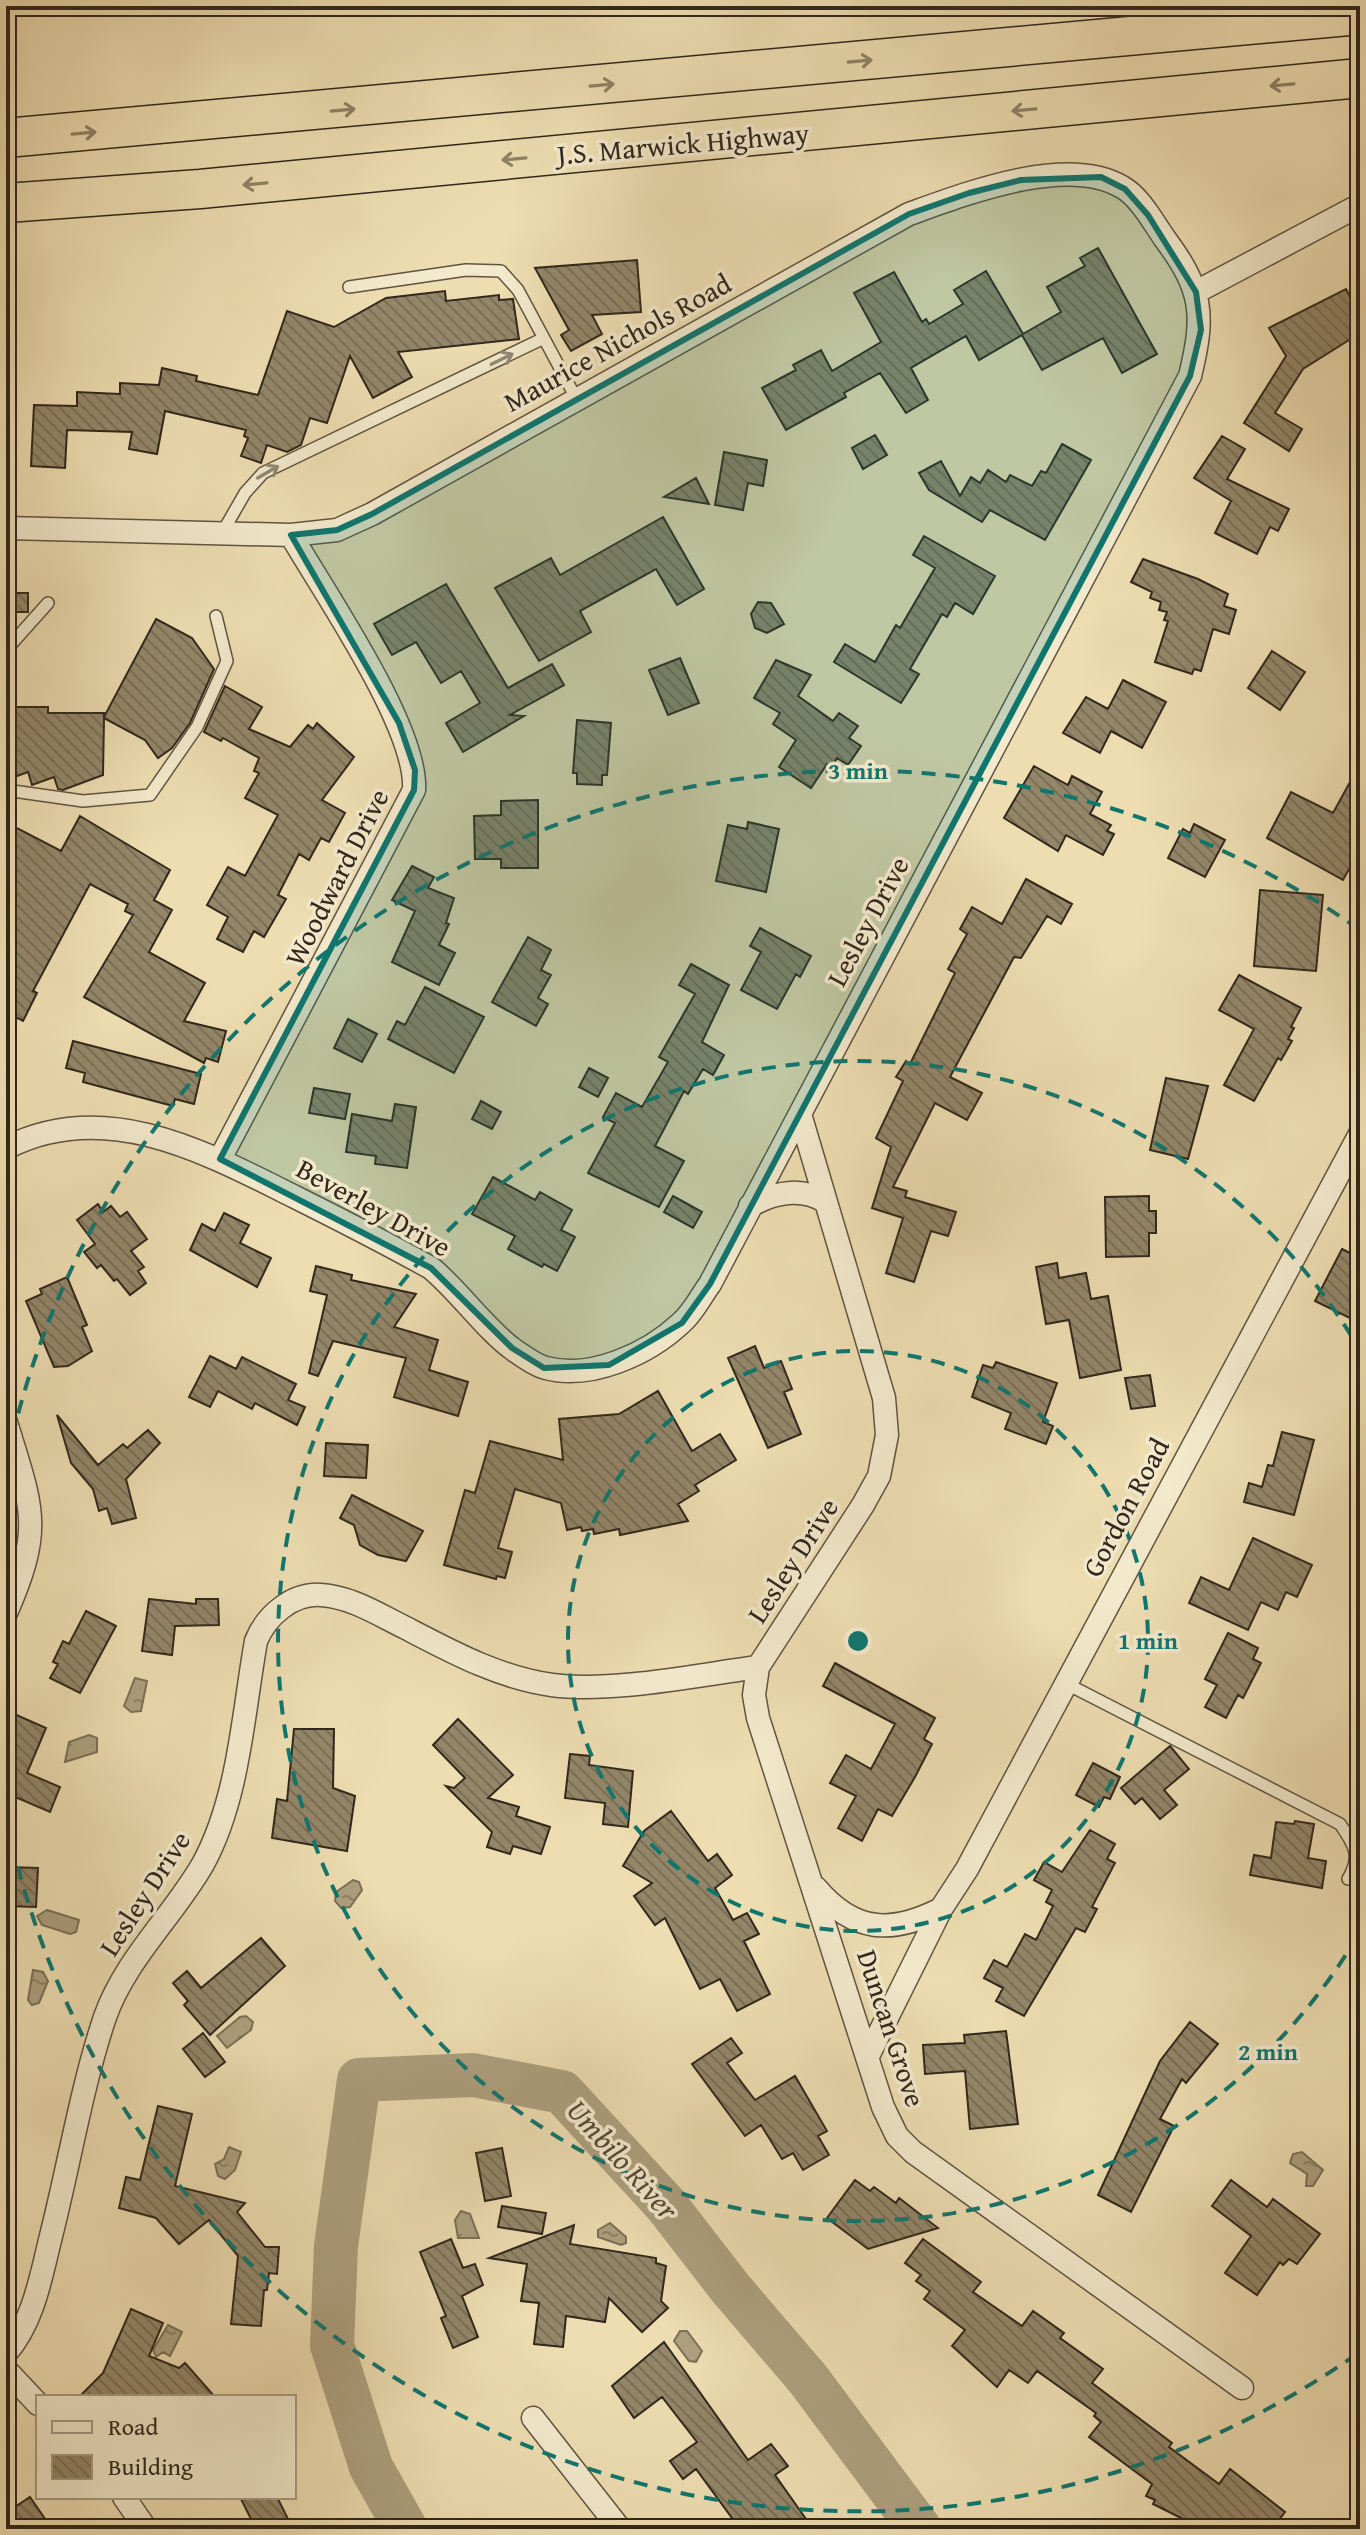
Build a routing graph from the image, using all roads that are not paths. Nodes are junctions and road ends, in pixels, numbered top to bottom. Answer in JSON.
{"nodes":[{"id":1,"x":1360,"y":15,"type":"edge"},
{"id":2,"x":1360,"y":78,"type":"edge"},
{"id":3,"x":6,"y":138,"type":"edge"},
{"id":4,"x":6,"y":203,"type":"edge"},
{"id":5,"x":1360,"y":205,"type":"edge"},
{"id":6,"x":349,"y":287,"type":"dead end"},
{"id":7,"x":1196,"y":292,"type":"junction"},
{"id":8,"x":542,"y":339,"type":"junction"},
{"id":9,"x":576,"y":398,"type":"junction"},
{"id":10,"x":6,"y":528,"type":"edge"},
{"id":11,"x":222,"y":533,"type":"junction"},
{"id":12,"x":291,"y":535,"type":"junction"},
{"id":13,"x":48,"y":603,"type":"dead end"},
{"id":14,"x":216,"y":616,"type":"dead end"},
{"id":15,"x":6,"y":650,"type":"edge"},
{"id":16,"x":6,"y":790,"type":"edge"},
{"id":17,"x":800,"y":1114,"type":"junction"},
{"id":18,"x":1360,"y":1134,"type":"edge"},
{"id":19,"x":6,"y":1148,"type":"edge"},
{"id":20,"x":220,"y":1159,"type":"junction"},
{"id":21,"x":826,"y":1202,"type":"junction"},
{"id":22,"x":750,"y":1206,"type":"junction"},
{"id":23,"x":6,"y":1422,"type":"edge"},
{"id":24,"x":6,"y":1613,"type":"edge"},
{"id":25,"x":758,"y":1667,"type":"junction"},
{"id":26,"x":1064,"y":1682,"type":"junction"},
{"id":27,"x":1348,"y":1879,"type":"dead end"},
{"id":28,"x":810,"y":1881,"type":"junction"},
{"id":29,"x":941,"y":1909,"type":"junction"},
{"id":30,"x":868,"y":2056,"type":"junction"},
{"id":31,"x":6,"y":2353,"type":"edge"},
{"id":32,"x":6,"y":2370,"type":"edge"},
{"id":33,"x":1242,"y":2388,"type":"dead end"},
{"id":34,"x":36,"y":2402,"type":"edge"},
{"id":35,"x":533,"y":2418,"type":"dead end"},
{"id":36,"x":125,"y":2499,"type":"edge"},
{"id":37,"x":146,"y":2529,"type":"edge"},
{"id":38,"x":620,"y":2529,"type":"edge"}],
"edges":[{"from":3,"to":1,"type":"highway","one_way":true},
{"from":2,"to":4,"type":"highway","name":"J.S. Marwick Highway","one_way":true},
{"from":5,"to":7,"type":"street"},
{"from":6,"to":8,"type":"lane"},
{"from":7,"to":9,"type":"street","name":"Maurice Nichols Road"},
{"from":7,"to":17,"type":"street","name":"Lesley Drive"},
{"from":8,"to":9,"type":"lane"},
{"from":11,"to":8,"type":"lane","one_way":true},
{"from":9,"to":12,"type":"street","name":"Maurice Nichols Road"},
{"from":10,"to":11,"type":"street","name":"Maurice Nichols Road"},
{"from":11,"to":12,"type":"street","name":"Maurice Nichols Road"},
{"from":12,"to":20,"type":"street","name":"Woodward Drive"},
{"from":13,"to":15,"type":"lane"},
{"from":14,"to":16,"type":"lane"},
{"from":17,"to":21,"type":"street","name":"Lesley Drive"},
{"from":17,"to":22,"type":"street","name":"Beverley Drive"},
{"from":18,"to":26,"type":"street","name":"Gordon Road"},
{"from":19,"to":20,"type":"street","name":"Beverley Drive"},
{"from":20,"to":22,"type":"street","name":"Beverley Drive"},
{"from":21,"to":22,"type":"street"},
{"from":21,"to":25,"type":"street","name":"Lesley Drive"},
{"from":23,"to":24,"type":"street"},
{"from":25,"to":28,"type":"street","name":"Duncan Grove"},
{"from":25,"to":31,"type":"street","name":"Lesley Drive"},
{"from":26,"to":27,"type":"lane"},
{"from":26,"to":29,"type":"street","name":"Gordon Road"},
{"from":28,"to":29,"type":"street"},
{"from":28,"to":30,"type":"street","name":"Duncan Grove"},
{"from":29,"to":30,"type":"street","name":"Gordon Road"},
{"from":30,"to":33,"type":"street","name":"Duncan Grove"},
{"from":32,"to":34,"type":"street"},
{"from":35,"to":38,"type":"street"},
{"from":36,"to":37,"type":"street"}]}
